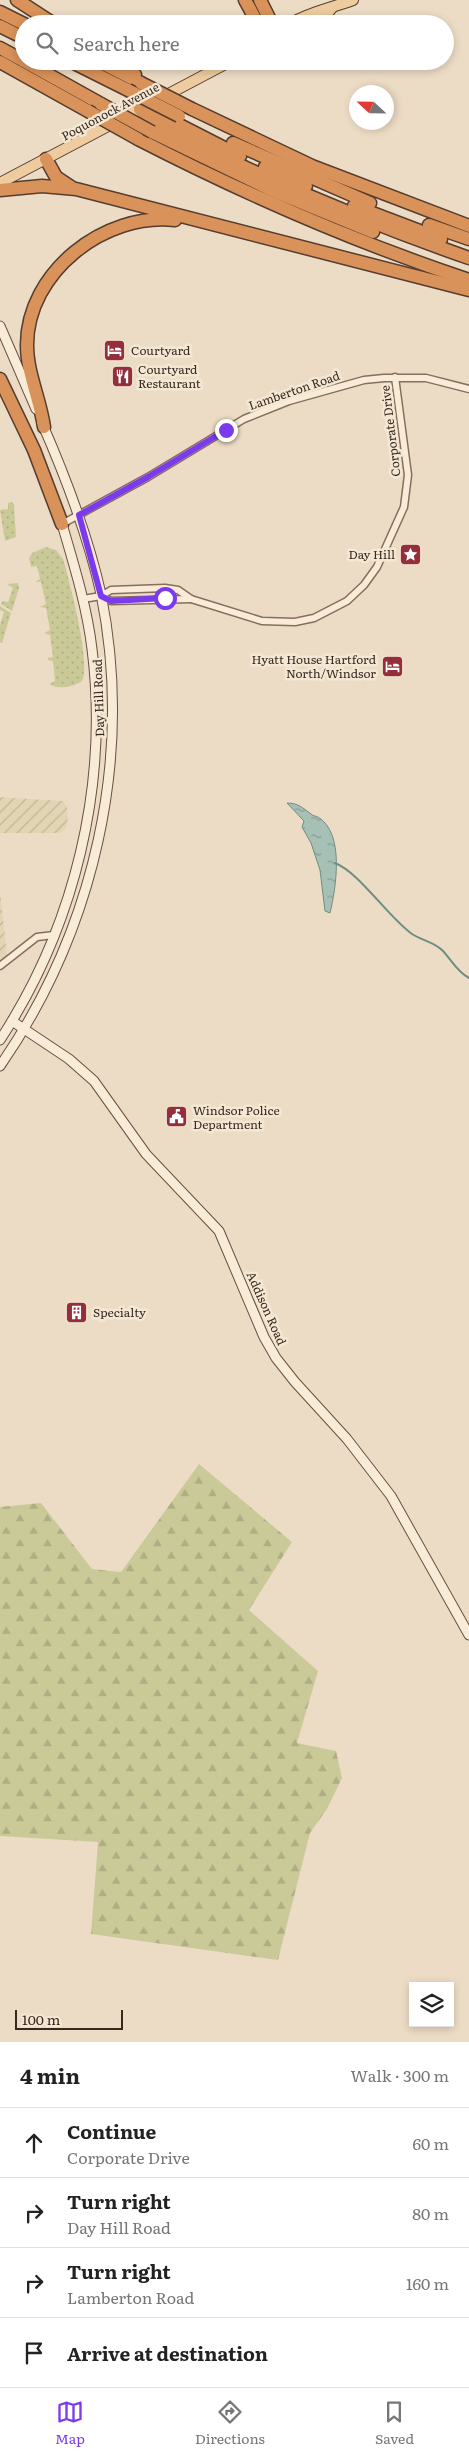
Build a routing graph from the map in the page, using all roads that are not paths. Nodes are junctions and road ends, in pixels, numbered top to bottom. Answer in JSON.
{"nodes":[{"id":1,"x":17,"y":0,"type":"edge"},
{"id":2,"x":246,"y":0,"type":"edge"},
{"id":3,"x":260,"y":0,"type":"edge"},
{"id":4,"x":353,"y":0,"type":"edge"},
{"id":5,"x":332,"y":8,"type":"junction"},
{"id":6,"x":0,"y":12,"type":"edge"},
{"id":7,"x":40,"y":15,"type":"edge"},
{"id":8,"x":254,"y":15,"type":"edge"},
{"id":9,"x":268,"y":15,"type":"edge"},
{"id":10,"x":306,"y":15,"type":"edge"},
{"id":11,"x":326,"y":15,"type":"edge"},
{"id":12,"x":15,"y":20,"type":"edge"},
{"id":13,"x":0,"y":26,"type":"edge"},
{"id":14,"x":15,"y":34,"type":"edge"},
{"id":15,"x":0,"y":48,"type":"edge"},
{"id":16,"x":15,"y":56,"type":"edge"},
{"id":17,"x":0,"y":62,"type":"edge"},
{"id":18,"x":40,"y":70,"type":"edge"},
{"id":19,"x":88,"y":70,"type":"edge"},
{"id":20,"x":116,"y":70,"type":"edge"},
{"id":21,"x":130,"y":70,"type":"edge"},
{"id":22,"x":214,"y":70,"type":"edge"},
{"id":23,"x":141,"y":83,"type":"junction"},
{"id":24,"x":140,"y":109,"type":"junction"},
{"id":25,"x":46,"y":159,"type":"junction"},
{"id":26,"x":0,"y":183,"type":"edge"},
{"id":27,"x":76,"y":189,"type":"junction"},
{"id":28,"x":0,"y":190,"type":"edge"},
{"id":29,"x":194,"y":221,"type":"junction"},
{"id":30,"x":469,"y":226,"type":"edge"},
{"id":31,"x":469,"y":239,"type":"edge"},
{"id":32,"x":469,"y":249,"type":"edge"},
{"id":33,"x":469,"y":258,"type":"edge"},
{"id":34,"x":469,"y":266,"type":"edge"},
{"id":35,"x":469,"y":280,"type":"edge"},
{"id":36,"x":469,"y":290,"type":"edge"},
{"id":37,"x":0,"y":326,"type":"edge"},
{"id":38,"x":395,"y":377,"type":"junction"},
{"id":39,"x":0,"y":379,"type":"edge"},
{"id":40,"x":469,"y":389,"type":"edge"},
{"id":41,"x":44,"y":427,"type":"junction"},
{"id":42,"x":79,"y":515,"type":"junction"},
{"id":43,"x":62,"y":524,"type":"junction"},
{"id":44,"x":101,"y":596,"type":"junction"},
{"id":45,"x":82,"y":599,"type":"junction"},
{"id":46,"x":191,"y":599,"type":"junction"},
{"id":47,"x":94,"y":770,"type":"junction"},
{"id":48,"x":109,"y":770,"type":"junction"},
{"id":49,"x":80,"y":850,"type":"junction"},
{"id":50,"x":96,"y":854,"type":"junction"},
{"id":51,"x":54,"y":935,"type":"junction"},
{"id":52,"x":0,"y":966,"type":"edge"},
{"id":53,"x":12,"y":1021,"type":"junction"},
{"id":54,"x":25,"y":1029,"type":"junction"},
{"id":55,"x":0,"y":1040,"type":"edge"},
{"id":56,"x":0,"y":1066,"type":"edge"},
{"id":57,"x":469,"y":1635,"type":"edge"}],
"edges":[{"from":1,"to":7,"type":"highway"},
{"from":2,"to":8,"type":"highway"},
{"from":3,"to":9,"type":"highway"},
{"from":4,"to":5,"type":"main road"},
{"from":5,"to":10,"type":"main road"},
{"from":5,"to":11,"type":"main road"},
{"from":6,"to":12,"type":"highway"},
{"from":13,"to":14,"type":"highway"},
{"from":15,"to":16,"type":"highway"},
{"from":17,"to":35,"type":"highway","bridge":true},
{"from":18,"to":34,"type":"highway","bridge":true},
{"from":19,"to":31,"type":"highway","bridge":true},
{"from":20,"to":23,"type":"highway"},
{"from":21,"to":23,"type":"highway"},
{"from":22,"to":24,"type":"main road","name":"Poquonock Avenue"},
{"from":23,"to":30,"type":"highway","bridge":true},
{"from":24,"to":25,"type":"main road","name":"Poquonock Avenue"},
{"from":24,"to":32,"type":"highway"},
{"from":24,"to":33,"type":"highway"},
{"from":25,"to":26,"type":"main road","name":"Poquonock Avenue"},
{"from":25,"to":27,"type":"highway"},
{"from":27,"to":28,"type":"highway"},
{"from":27,"to":29,"type":"highway"},
{"from":29,"to":36,"type":"highway"},
{"from":29,"to":41,"type":"highway"},
{"from":37,"to":41,"type":"main road","name":"Day Hill Road"},
{"from":38,"to":40,"type":"street","name":"Lamberton Road"},
{"from":38,"to":42,"type":"street","name":"Lamberton Road"},
{"from":38,"to":46,"type":"street","name":"Corporate Drive"},
{"from":39,"to":43,"type":"highway"},
{"from":41,"to":42,"type":"main road","name":"Day Hill Road"},
{"from":42,"to":43,"type":"street","name":"Lamberton Road"},
{"from":42,"to":44,"type":"main road","name":"Day Hill Road"},
{"from":43,"to":45,"type":"main road","name":"Day Hill Road"},
{"from":44,"to":45,"type":"street","name":"Corporate Drive"},
{"from":44,"to":46,"type":"street","name":"Corporate Drive"},
{"from":44,"to":46,"type":"street","name":"Corporate Drive"},
{"from":44,"to":48,"type":"main road","name":"Day Hill Road"},
{"from":45,"to":47,"type":"main road","name":"Day Hill Road"},
{"from":47,"to":48,"type":"main road"},
{"from":47,"to":49,"type":"main road","name":"Day Hill Road"},
{"from":48,"to":50,"type":"main road","name":"Day Hill Road"},
{"from":49,"to":50,"type":"main road"},
{"from":49,"to":51,"type":"main road","name":"Day Hill Road"},
{"from":50,"to":54,"type":"main road","name":"Day Hill Road"},
{"from":51,"to":52,"type":"street"},
{"from":51,"to":53,"type":"main road","name":"Day Hill Road"},
{"from":53,"to":54,"type":"main road","name":"Addison Road"},
{"from":53,"to":55,"type":"main road","name":"Day Hill Road"},
{"from":54,"to":56,"type":"main road","name":"Day Hill Road"},
{"from":54,"to":57,"type":"main road","name":"Addison Road"}]}
